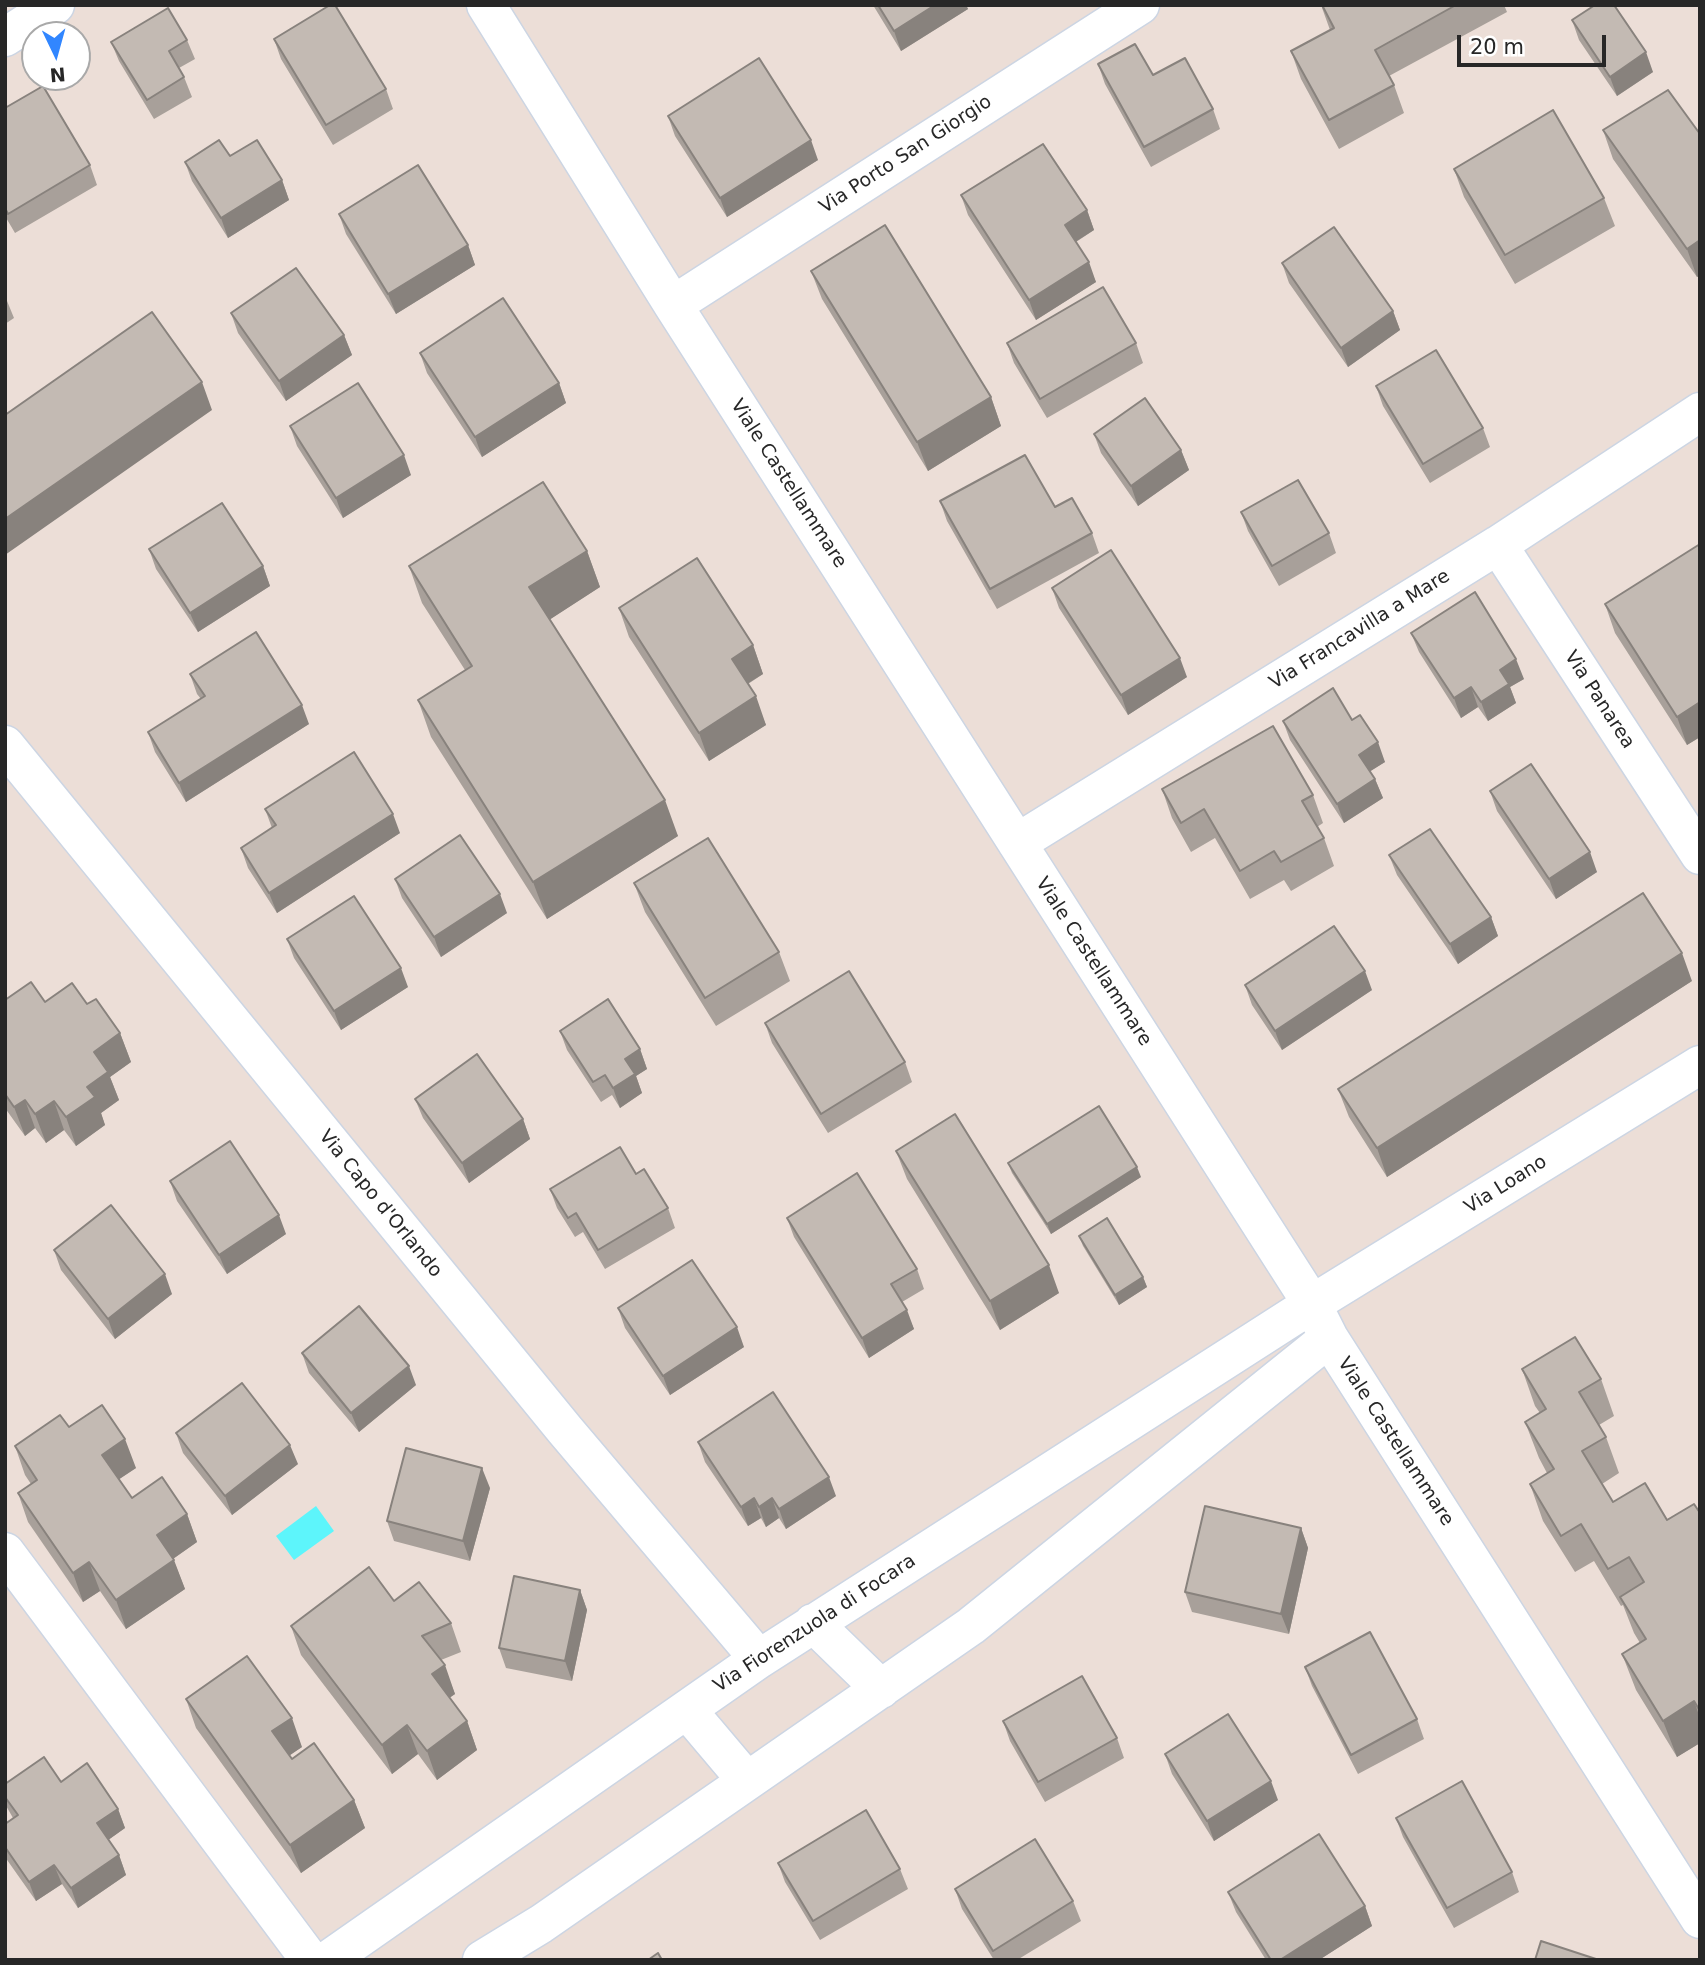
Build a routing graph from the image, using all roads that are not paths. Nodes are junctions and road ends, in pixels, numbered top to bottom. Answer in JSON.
{"nodes":[{"id":1,"x":55,"y":5,"type":"edge"},
{"id":2,"x":486,"y":5,"type":"edge"},
{"id":3,"x":1140,"y":5,"type":"edge"},
{"id":4,"x":5,"y":37,"type":"edge"},
{"id":5,"x":673,"y":305,"type":"junction"},
{"id":6,"x":1700,"y":412,"type":"edge"},
{"id":7,"x":1498,"y":545,"type":"junction"},
{"id":8,"x":5,"y":745,"type":"edge"},
{"id":9,"x":1017,"y":843,"type":"junction"},
{"id":10,"x":1700,"y":855,"type":"edge"},
{"id":11,"x":1700,"y":1065,"type":"edge"},
{"id":12,"x":1312,"y":1304,"type":"junction"},
{"id":13,"x":1329,"y":1338,"type":"junction"},
{"id":14,"x":5,"y":1552,"type":"edge"},
{"id":15,"x":813,"y":1623,"type":"junction"},
{"id":16,"x":759,"y":1659,"type":"junction"},
{"id":17,"x":881,"y":1689,"type":"junction"},
{"id":18,"x":687,"y":1710,"type":"junction"},
{"id":19,"x":747,"y":1781,"type":"junction"},
{"id":20,"x":1700,"y":1919,"type":"edge"},
{"id":21,"x":310,"y":1960,"type":"edge"},
{"id":22,"x":328,"y":1960,"type":"edge"},
{"id":23,"x":482,"y":1960,"type":"edge"}],
"edges":[{"from":1,"to":4,"type":"street"},
{"from":2,"to":5,"type":"street","name":"Viale Castellammare"},
{"from":3,"to":5,"type":"street","name":"Via Porto San Giorgio"},
{"from":5,"to":9,"type":"street","name":"Viale Castellammare"},
{"from":6,"to":7,"type":"street","name":"Via Francavilla a Mare"},
{"from":7,"to":9,"type":"street","name":"Via Francavilla a Mare"},
{"from":7,"to":10,"type":"street","name":"Via Panarea"},
{"from":8,"to":16,"type":"street","name":"Via Capo d'Orlando"},
{"from":9,"to":12,"type":"street","name":"Viale Castellammare"},
{"from":11,"to":12,"type":"street","name":"Via Loano"},
{"from":12,"to":13,"type":"street","name":"Viale Castellammare"},
{"from":12,"to":15,"type":"street","name":"Via Fiorenzuola di Focara"},
{"from":13,"to":17,"type":"street"},
{"from":13,"to":20,"type":"street","name":"Viale Castellammare"},
{"from":14,"to":21,"type":"street"},
{"from":15,"to":16,"type":"street","name":"Via Fiorenzuola di Focara"},
{"from":15,"to":17,"type":"street"},
{"from":16,"to":18,"type":"street","name":"Via Fiorenzuola di Focara"},
{"from":17,"to":19,"type":"street"},
{"from":18,"to":19,"type":"street"},
{"from":18,"to":22,"type":"street","name":"Via Fiorenzuola di Focara"},
{"from":19,"to":23,"type":"street"}]}
